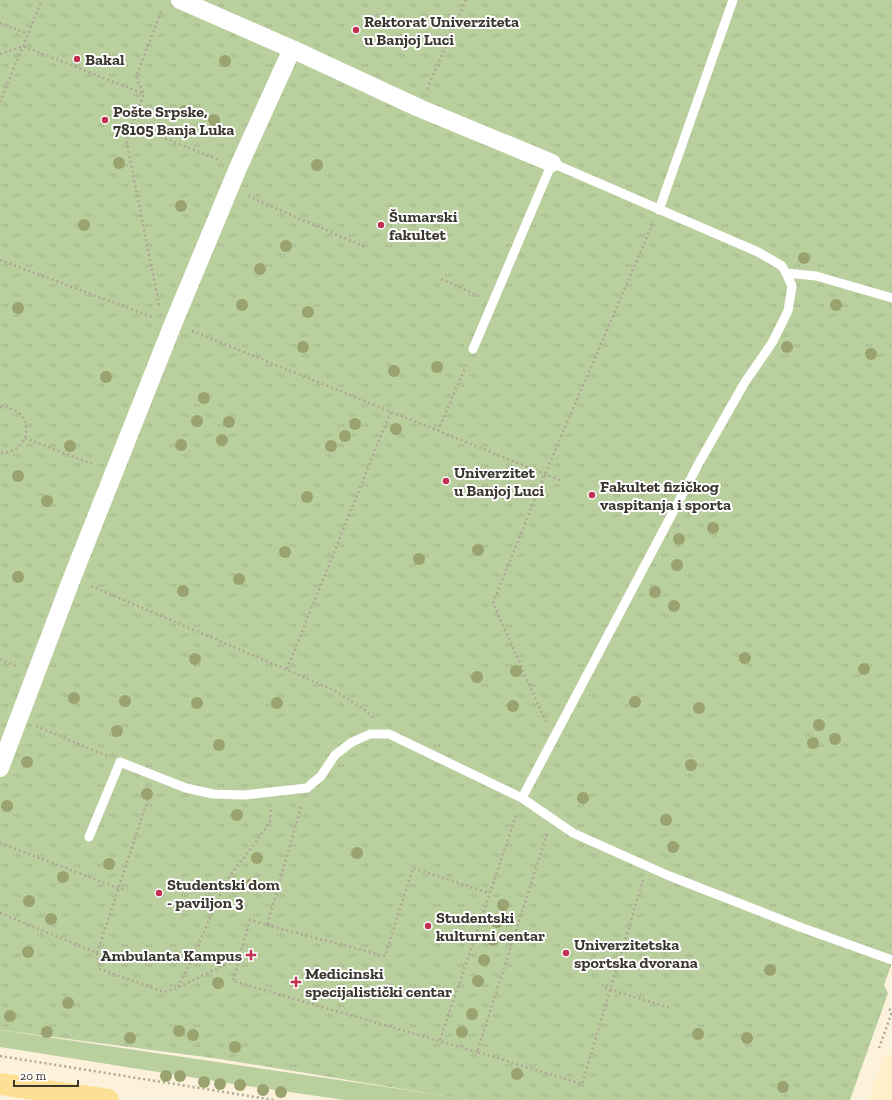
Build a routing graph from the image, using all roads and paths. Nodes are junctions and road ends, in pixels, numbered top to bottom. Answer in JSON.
{"nodes":[{"id":1,"x":42,"y":0,"type":"edge"},
{"id":2,"x":180,"y":0,"type":"edge"},
{"id":3,"x":466,"y":0,"type":"edge"},
{"id":4,"x":733,"y":0,"type":"edge"},
{"id":5,"x":162,"y":7,"type":"dead end"},
{"id":6,"x":0,"y":23,"type":"edge"},
{"id":7,"x":28,"y":34,"type":"junction"},
{"id":8,"x":23,"y":46,"type":"junction"},
{"id":9,"x":292,"y":49,"type":"junction"},
{"id":10,"x":0,"y":54,"type":"edge"},
{"id":11,"x":144,"y":94,"type":"junction"},
{"id":12,"x":0,"y":102,"type":"edge"},
{"id":13,"x":419,"y":108,"type":"junction"},
{"id":14,"x":132,"y":125,"type":"junction"},
{"id":15,"x":552,"y":163,"type":"junction"},
{"id":16,"x":238,"y":168,"type":"junction"},
{"id":17,"x":230,"y":187,"type":"junction"},
{"id":18,"x":659,"y":210,"type":"junction"},
{"id":19,"x":365,"y":247,"type":"dead end"},
{"id":20,"x":0,"y":260,"type":"edge"},
{"id":21,"x":786,"y":273,"type":"junction"},
{"id":22,"x":441,"y":279,"type":"dead end"},
{"id":23,"x":892,"y":298,"type":"edge"},
{"id":24,"x":493,"y":302,"type":"junction"},
{"id":25,"x":167,"y":322,"type":"junction"},
{"id":26,"x":473,"y":349,"type":"joint"},
{"id":27,"x":0,"y":407,"type":"edge"},
{"id":28,"x":391,"y":411,"type":"junction"},
{"id":29,"x":438,"y":430,"type":"junction"},
{"id":30,"x":25,"y":438,"type":"junction"},
{"id":31,"x":0,"y":453,"type":"edge"},
{"id":32,"x":114,"y":472,"type":"junction"},
{"id":33,"x":545,"y":474,"type":"junction"},
{"id":34,"x":562,"y":481,"type":"dead end"},
{"id":35,"x":72,"y":578,"type":"junction"},
{"id":36,"x":287,"y":670,"type":"junction"},
{"id":37,"x":19,"y":718,"type":"junction"},
{"id":38,"x":389,"y":734,"type":"junction"},
{"id":39,"x":553,"y":739,"type":"junction"},
{"id":40,"x":120,"y":762,"type":"junction"},
{"id":41,"x":0,"y":768,"type":"edge"},
{"id":42,"x":156,"y":776,"type":"junction"},
{"id":43,"x":307,"y":788,"type":"junction"},
{"id":44,"x":265,"y":793,"type":"junction"},
{"id":45,"x":522,"y":798,"type":"junction"},
{"id":46,"x":552,"y":818,"type":"junction"},
{"id":47,"x":89,"y":837,"type":"dead end"},
{"id":48,"x":0,"y":843,"type":"edge"},
{"id":49,"x":648,"y":866,"type":"junction"},
{"id":50,"x":118,"y":888,"type":"junction"},
{"id":51,"x":127,"y":890,"type":"dead end"},
{"id":52,"x":490,"y":893,"type":"junction"},
{"id":53,"x":0,"y":913,"type":"edge"},
{"id":54,"x":267,"y":925,"type":"junction"},
{"id":55,"x":97,"y":953,"type":"junction"},
{"id":56,"x":239,"y":958,"type":"junction"},
{"id":57,"x":892,"y":960,"type":"edge"},
{"id":58,"x":177,"y":988,"type":"junction"},
{"id":59,"x":606,"y":988,"type":"dead end"},
{"id":60,"x":610,"y":989,"type":"junction"},
{"id":61,"x":671,"y":1008,"type":"dead end"},
{"id":62,"x":440,"y":1040,"type":"junction"},
{"id":63,"x":477,"y":1052,"type":"junction"},
{"id":64,"x":0,"y":1056,"type":"edge"},
{"id":65,"x":892,"y":1065,"type":"edge"},
{"id":66,"x":0,"y":1084,"type":"edge"},
{"id":67,"x":108,"y":1100,"type":"edge"},
{"id":68,"x":274,"y":1100,"type":"edge"},
{"id":69,"x":880,"y":1100,"type":"edge"}],
"edges":[{"from":1,"to":7,"type":"path"},
{"from":2,"to":9,"type":"street"},
{"from":3,"to":13,"type":"path"},
{"from":4,"to":18,"type":"lane"},
{"from":5,"to":11,"type":"path"},
{"from":6,"to":7,"type":"path"},
{"from":7,"to":8,"type":"path"},
{"from":8,"to":10,"type":"path"},
{"from":8,"to":11,"type":"path"},
{"from":8,"to":12,"type":"path"},
{"from":9,"to":13,"type":"street"},
{"from":9,"to":16,"type":"street"},
{"from":11,"to":14,"type":"path"},
{"from":13,"to":15,"type":"street"},
{"from":14,"to":16,"type":"path"},
{"from":14,"to":25,"type":"path"},
{"from":15,"to":18,"type":"lane"},
{"from":15,"to":24,"type":"lane"},
{"from":16,"to":17,"type":"street"},
{"from":17,"to":19,"type":"path"},
{"from":17,"to":25,"type":"street"},
{"from":18,"to":21,"type":"lane"},
{"from":18,"to":33,"type":"path"},
{"from":20,"to":25,"type":"path"},
{"from":21,"to":23,"type":"lane"},
{"from":21,"to":39,"type":"lane"},
{"from":22,"to":24,"type":"path"},
{"from":24,"to":26,"type":"lane"},
{"from":25,"to":28,"type":"path"},
{"from":25,"to":32,"type":"street"},
{"from":26,"to":29,"type":"path"},
{"from":27,"to":30,"type":"path"},
{"from":28,"to":29,"type":"path"},
{"from":28,"to":36,"type":"path"},
{"from":29,"to":33,"type":"path"},
{"from":30,"to":31,"type":"path"},
{"from":30,"to":32,"type":"path"},
{"from":32,"to":35,"type":"street"},
{"from":33,"to":34,"type":"path"},
{"from":33,"to":39,"type":"path"},
{"from":35,"to":36,"type":"path"},
{"from":35,"to":37,"type":"street"},
{"from":36,"to":38,"type":"path"},
{"from":37,"to":40,"type":"path"},
{"from":37,"to":41,"type":"street"},
{"from":38,"to":43,"type":"lane"},
{"from":38,"to":45,"type":"lane"},
{"from":39,"to":45,"type":"lane"},
{"from":40,"to":42,"type":"lane"},
{"from":40,"to":47,"type":"lane"},
{"from":42,"to":44,"type":"lane"},
{"from":42,"to":50,"type":"path"},
{"from":43,"to":44,"type":"lane"},
{"from":43,"to":54,"type":"path"},
{"from":44,"to":58,"type":"path"},
{"from":45,"to":46,"type":"lane"},
{"from":45,"to":52,"type":"path"},
{"from":46,"to":49,"type":"lane"},
{"from":46,"to":63,"type":"path"},
{"from":48,"to":50,"type":"path"},
{"from":49,"to":57,"type":"lane"},
{"from":49,"to":60,"type":"path"},
{"from":50,"to":51,"type":"path"},
{"from":50,"to":55,"type":"path"},
{"from":52,"to":54,"type":"path"},
{"from":52,"to":62,"type":"path"},
{"from":53,"to":55,"type":"path"},
{"from":54,"to":56,"type":"path"},
{"from":55,"to":58,"type":"path"},
{"from":56,"to":58,"type":"path"},
{"from":56,"to":62,"type":"path"},
{"from":59,"to":60,"type":"path"},
{"from":60,"to":61,"type":"path"},
{"from":60,"to":63,"type":"path"},
{"from":62,"to":63,"type":"path"},
{"from":64,"to":68,"type":"path"},
{"from":65,"to":69,"type":"street"},
{"from":66,"to":67,"type":"main road"}]}
